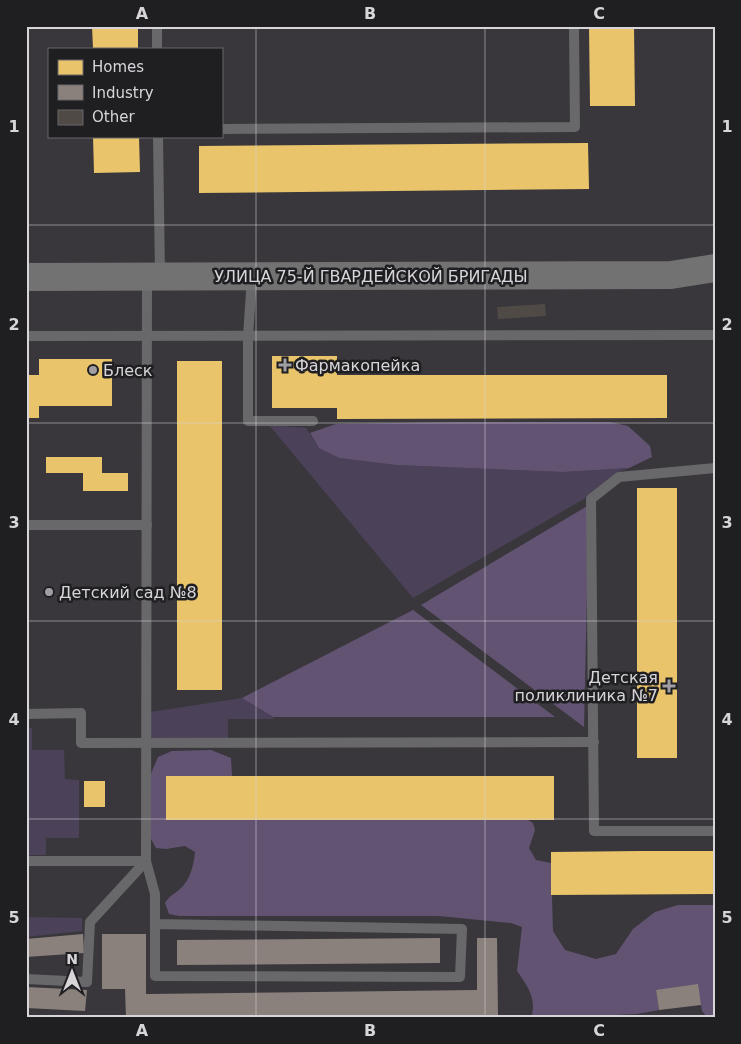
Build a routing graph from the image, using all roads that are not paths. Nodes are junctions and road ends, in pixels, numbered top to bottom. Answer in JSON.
{"nodes":[{"id":1,"x":157,"y":26,"type":"edge"},
{"id":2,"x":574,"y":26,"type":"edge"},
{"id":3,"x":157,"y":48,"type":"edge"},
{"id":4,"x":222,"y":129,"type":"edge"},
{"id":5,"x":158,"y":138,"type":"edge"},
{"id":6,"x":715,"y":268,"type":"edge"},
{"id":7,"x":252,"y":276,"type":"junction"},
{"id":8,"x":26,"y":277,"type":"edge"},
{"id":9,"x":154,"y":277,"type":"junction"},
{"id":10,"x":715,"y":335,"type":"edge"},
{"id":11,"x":26,"y":336,"type":"edge"},
{"id":12,"x":147,"y":336,"type":"junction"},
{"id":13,"x":248,"y":336,"type":"junction"},
{"id":14,"x":313,"y":421,"type":"dead end"},
{"id":15,"x":715,"y":468,"type":"edge"},
{"id":16,"x":26,"y":524,"type":"edge"},
{"id":17,"x":147,"y":524,"type":"junction"},
{"id":18,"x":26,"y":714,"type":"edge"},
{"id":19,"x":594,"y":742,"type":"junction"},
{"id":20,"x":146,"y":743,"type":"junction"},
{"id":21,"x":715,"y":831,"type":"edge"},
{"id":22,"x":26,"y":861,"type":"edge"},
{"id":23,"x":146,"y":861,"type":"junction"},
{"id":24,"x":155,"y":924,"type":"junction"},
{"id":25,"x":26,"y":979,"type":"edge"}],
"edges":[{"from":1,"to":3,"type":"lane"},
{"from":2,"to":4,"type":"lane"},
{"from":5,"to":9,"type":"lane"},
{"from":6,"to":7,"type":"main road","name":"УЛИЦА 75-Й ГВАРДЕЙСКОЙ БРИГАДЫ"},
{"from":7,"to":9,"type":"main road","name":"УЛИЦА 75-Й ГВАРДЕЙСКОЙ БРИГАДЫ"},
{"from":7,"to":13,"type":"lane"},
{"from":8,"to":9,"type":"main road","name":"УЛИЦА 75-Й ГВАРДЕЙСКОЙ БРИГАДЫ"},
{"from":9,"to":12,"type":"lane"},
{"from":10,"to":13,"type":"lane"},
{"from":11,"to":12,"type":"lane"},
{"from":12,"to":13,"type":"lane"},
{"from":12,"to":17,"type":"lane"},
{"from":13,"to":14,"type":"lane"},
{"from":15,"to":19,"type":"lane"},
{"from":16,"to":17,"type":"lane"},
{"from":17,"to":20,"type":"lane"},
{"from":18,"to":20,"type":"lane"},
{"from":19,"to":20,"type":"lane"},
{"from":19,"to":21,"type":"lane"},
{"from":20,"to":23,"type":"lane"},
{"from":22,"to":23,"type":"lane"},
{"from":23,"to":24,"type":"lane"},
{"from":23,"to":25,"type":"lane"},
{"from":24,"to":24,"type":"lane"}]}
